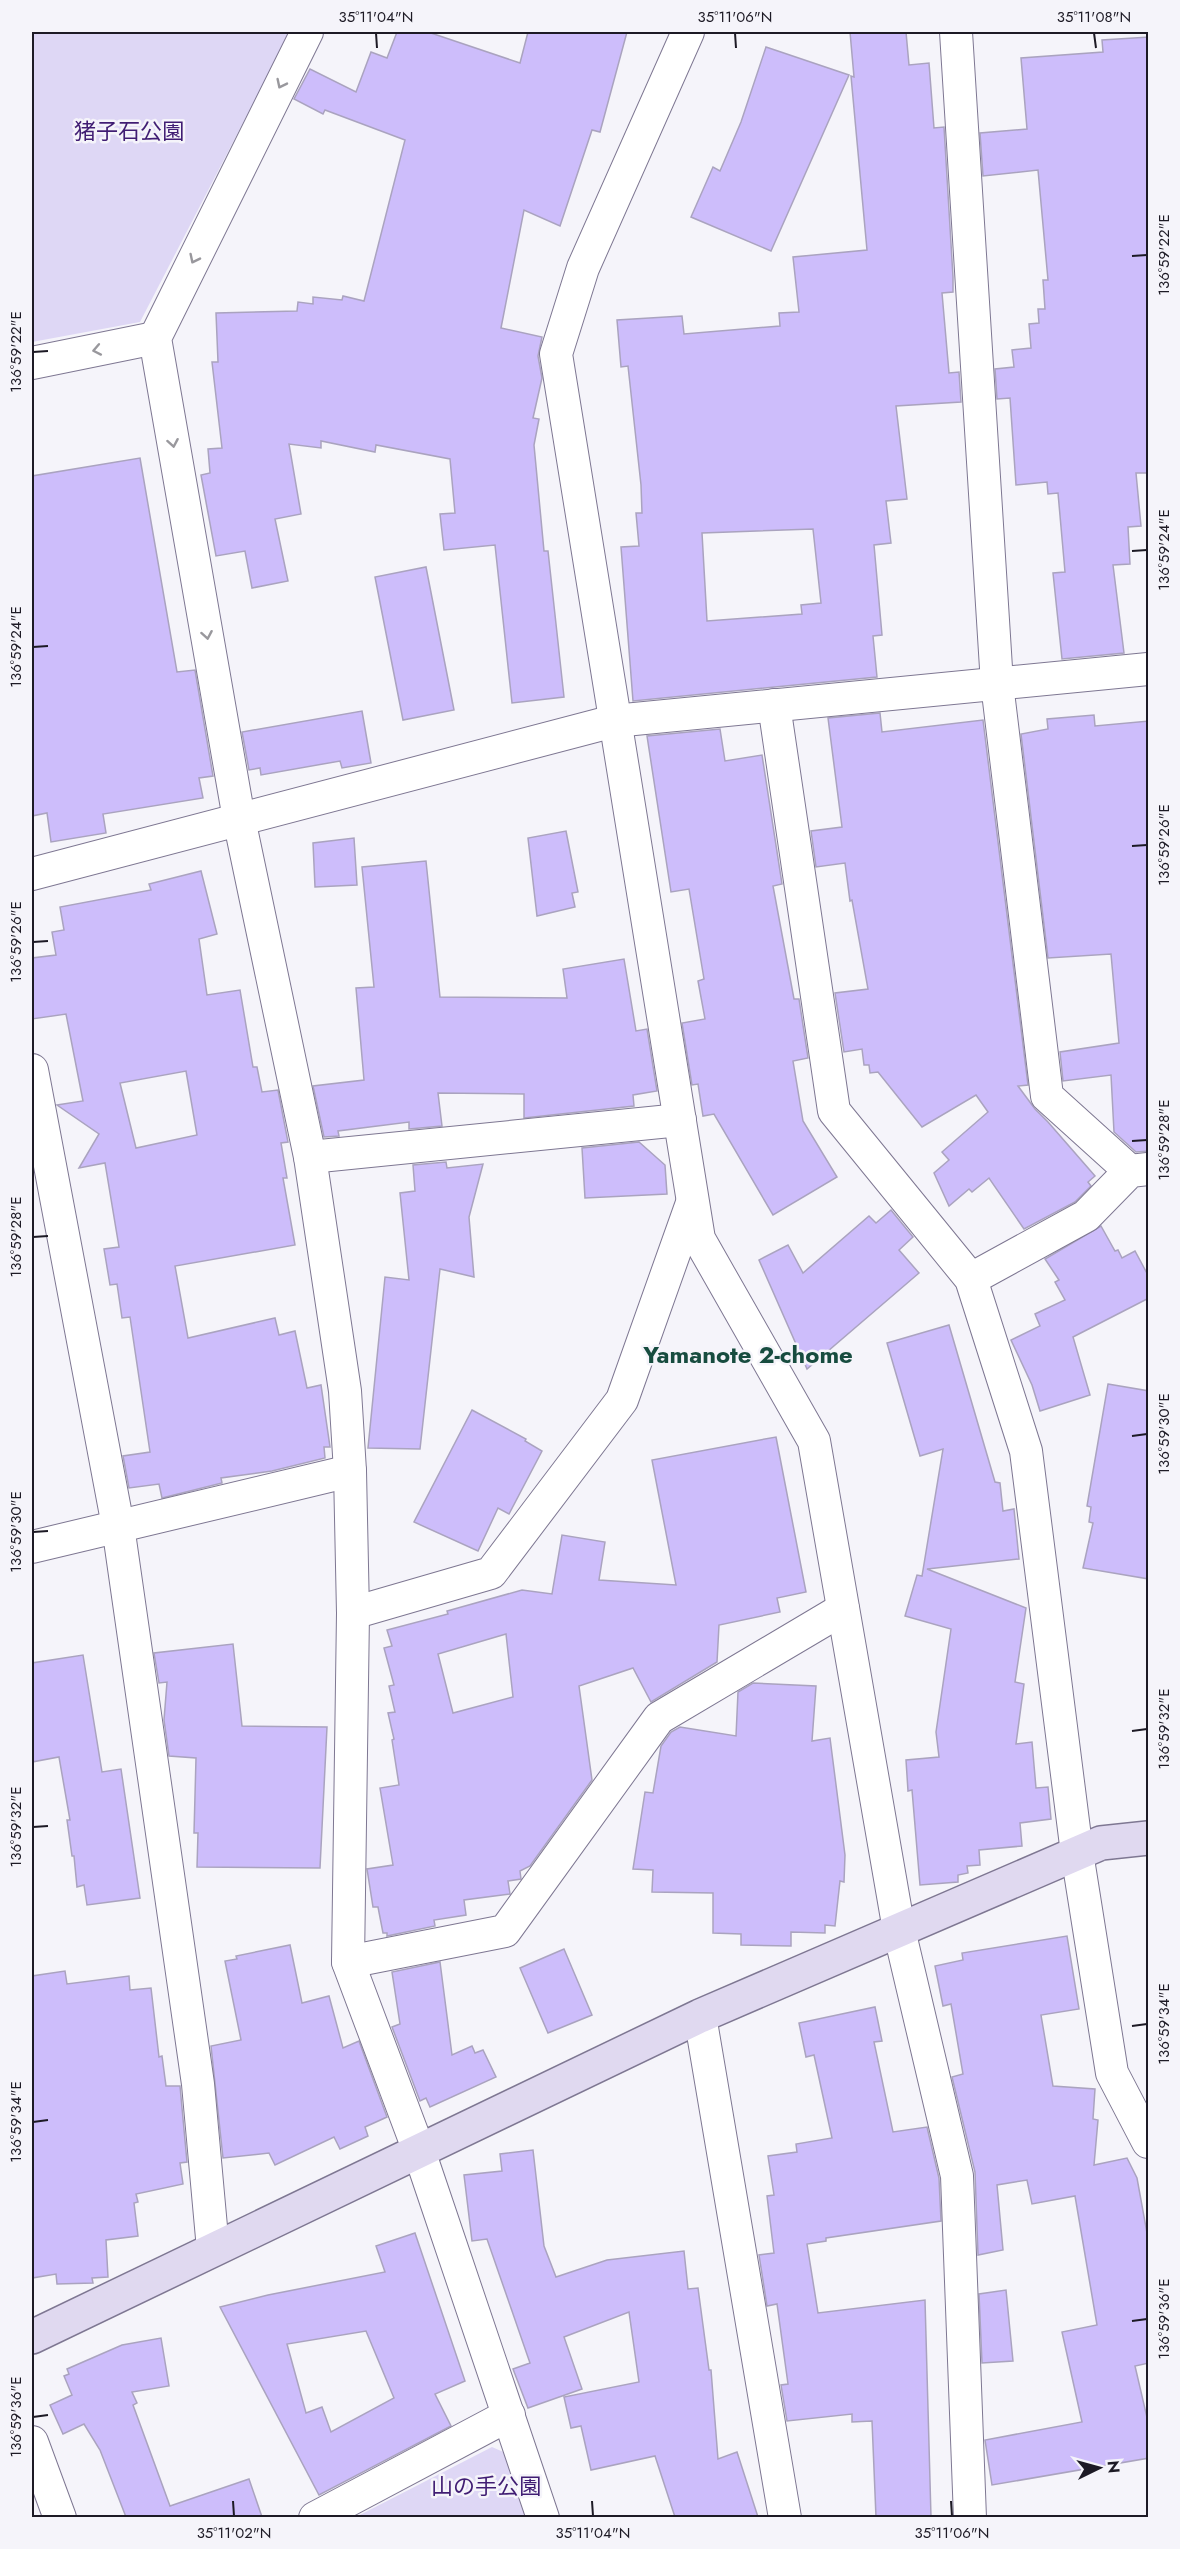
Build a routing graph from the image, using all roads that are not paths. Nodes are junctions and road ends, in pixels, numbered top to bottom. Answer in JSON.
{"nodes":[{"id":1,"x":307,"y":32,"type":"edge"},
{"id":2,"x":688,"y":32,"type":"edge"},
{"id":3,"x":956,"y":32,"type":"edge"},
{"id":4,"x":155,"y":338,"type":"junction"},
{"id":5,"x":32,"y":363,"type":"edge"},
{"id":6,"x":1149,"y":669,"type":"edge"},
{"id":7,"x":997,"y":684,"type":"junction"},
{"id":8,"x":774,"y":705,"type":"junction"},
{"id":9,"x":614,"y":720,"type":"junction"},
{"id":10,"x":239,"y":819,"type":"junction"},
{"id":11,"x":32,"y":874,"type":"edge"},
{"id":12,"x":32,"y":1070,"type":"edge"},
{"id":13,"x":680,"y":1120,"type":"junction"},
{"id":14,"x":310,"y":1157,"type":"junction"},
{"id":15,"x":1139,"y":1170,"type":"edge"},
{"id":16,"x":692,"y":1200,"type":"junction"},
{"id":17,"x":971,"y":1279,"type":"junction"},
{"id":18,"x":350,"y":1472,"type":"junction"},
{"id":19,"x":118,"y":1526,"type":"junction"},
{"id":20,"x":32,"y":1547,"type":"edge"},
{"id":21,"x":843,"y":1609,"type":"junction"},
{"id":22,"x":354,"y":1613,"type":"junction"},
{"id":23,"x":1149,"y":1838,"type":"edge"},
{"id":24,"x":1077,"y":1853,"type":"junction"},
{"id":25,"x":899,"y":1930,"type":"junction"},
{"id":26,"x":348,"y":1962,"type":"junction"},
{"id":27,"x":700,"y":2016,"type":"junction"},
{"id":28,"x":1149,"y":2142,"type":"edge"},
{"id":29,"x":419,"y":2151,"type":"junction"},
{"id":30,"x":213,"y":2249,"type":"junction"},
{"id":31,"x":32,"y":2337,"type":"edge"},
{"id":32,"x":509,"y":2415,"type":"junction"},
{"id":33,"x":32,"y":2442,"type":"edge"},
{"id":34,"x":60,"y":2517,"type":"edge"},
{"id":35,"x":315,"y":2517,"type":"edge"},
{"id":36,"x":543,"y":2517,"type":"edge"},
{"id":37,"x":785,"y":2517,"type":"edge"},
{"id":38,"x":970,"y":2517,"type":"edge"}],
"edges":[{"from":1,"to":4,"type":"street","one_way":true},
{"from":2,"to":9,"type":"street"},
{"from":3,"to":7,"type":"street"},
{"from":4,"to":5,"type":"street","one_way":true},
{"from":4,"to":10,"type":"street","one_way":true},
{"from":6,"to":7,"type":"street"},
{"from":7,"to":8,"type":"street"},
{"from":7,"to":15,"type":"street"},
{"from":8,"to":9,"type":"street"},
{"from":8,"to":17,"type":"street"},
{"from":9,"to":10,"type":"street"},
{"from":9,"to":13,"type":"street"},
{"from":10,"to":11,"type":"street"},
{"from":10,"to":14,"type":"street"},
{"from":12,"to":19,"type":"street"},
{"from":13,"to":14,"type":"street"},
{"from":13,"to":16,"type":"street"},
{"from":14,"to":18,"type":"street"},
{"from":15,"to":17,"type":"street"},
{"from":16,"to":21,"type":"street"},
{"from":16,"to":22,"type":"street"},
{"from":17,"to":24,"type":"street"},
{"from":18,"to":19,"type":"street"},
{"from":18,"to":22,"type":"street"},
{"from":19,"to":20,"type":"street"},
{"from":19,"to":30,"type":"street"},
{"from":21,"to":25,"type":"street"},
{"from":21,"to":26,"type":"street"},
{"from":22,"to":26,"type":"street"},
{"from":23,"to":24,"type":"street"},
{"from":24,"to":25,"type":"street"},
{"from":24,"to":28,"type":"street"},
{"from":25,"to":27,"type":"street"},
{"from":25,"to":38,"type":"street"},
{"from":26,"to":29,"type":"street"},
{"from":27,"to":29,"type":"street"},
{"from":27,"to":37,"type":"street"},
{"from":29,"to":30,"type":"street"},
{"from":29,"to":32,"type":"street"},
{"from":30,"to":31,"type":"street"},
{"from":32,"to":35,"type":"street"},
{"from":32,"to":36,"type":"street"},
{"from":33,"to":34,"type":"street"}]}
